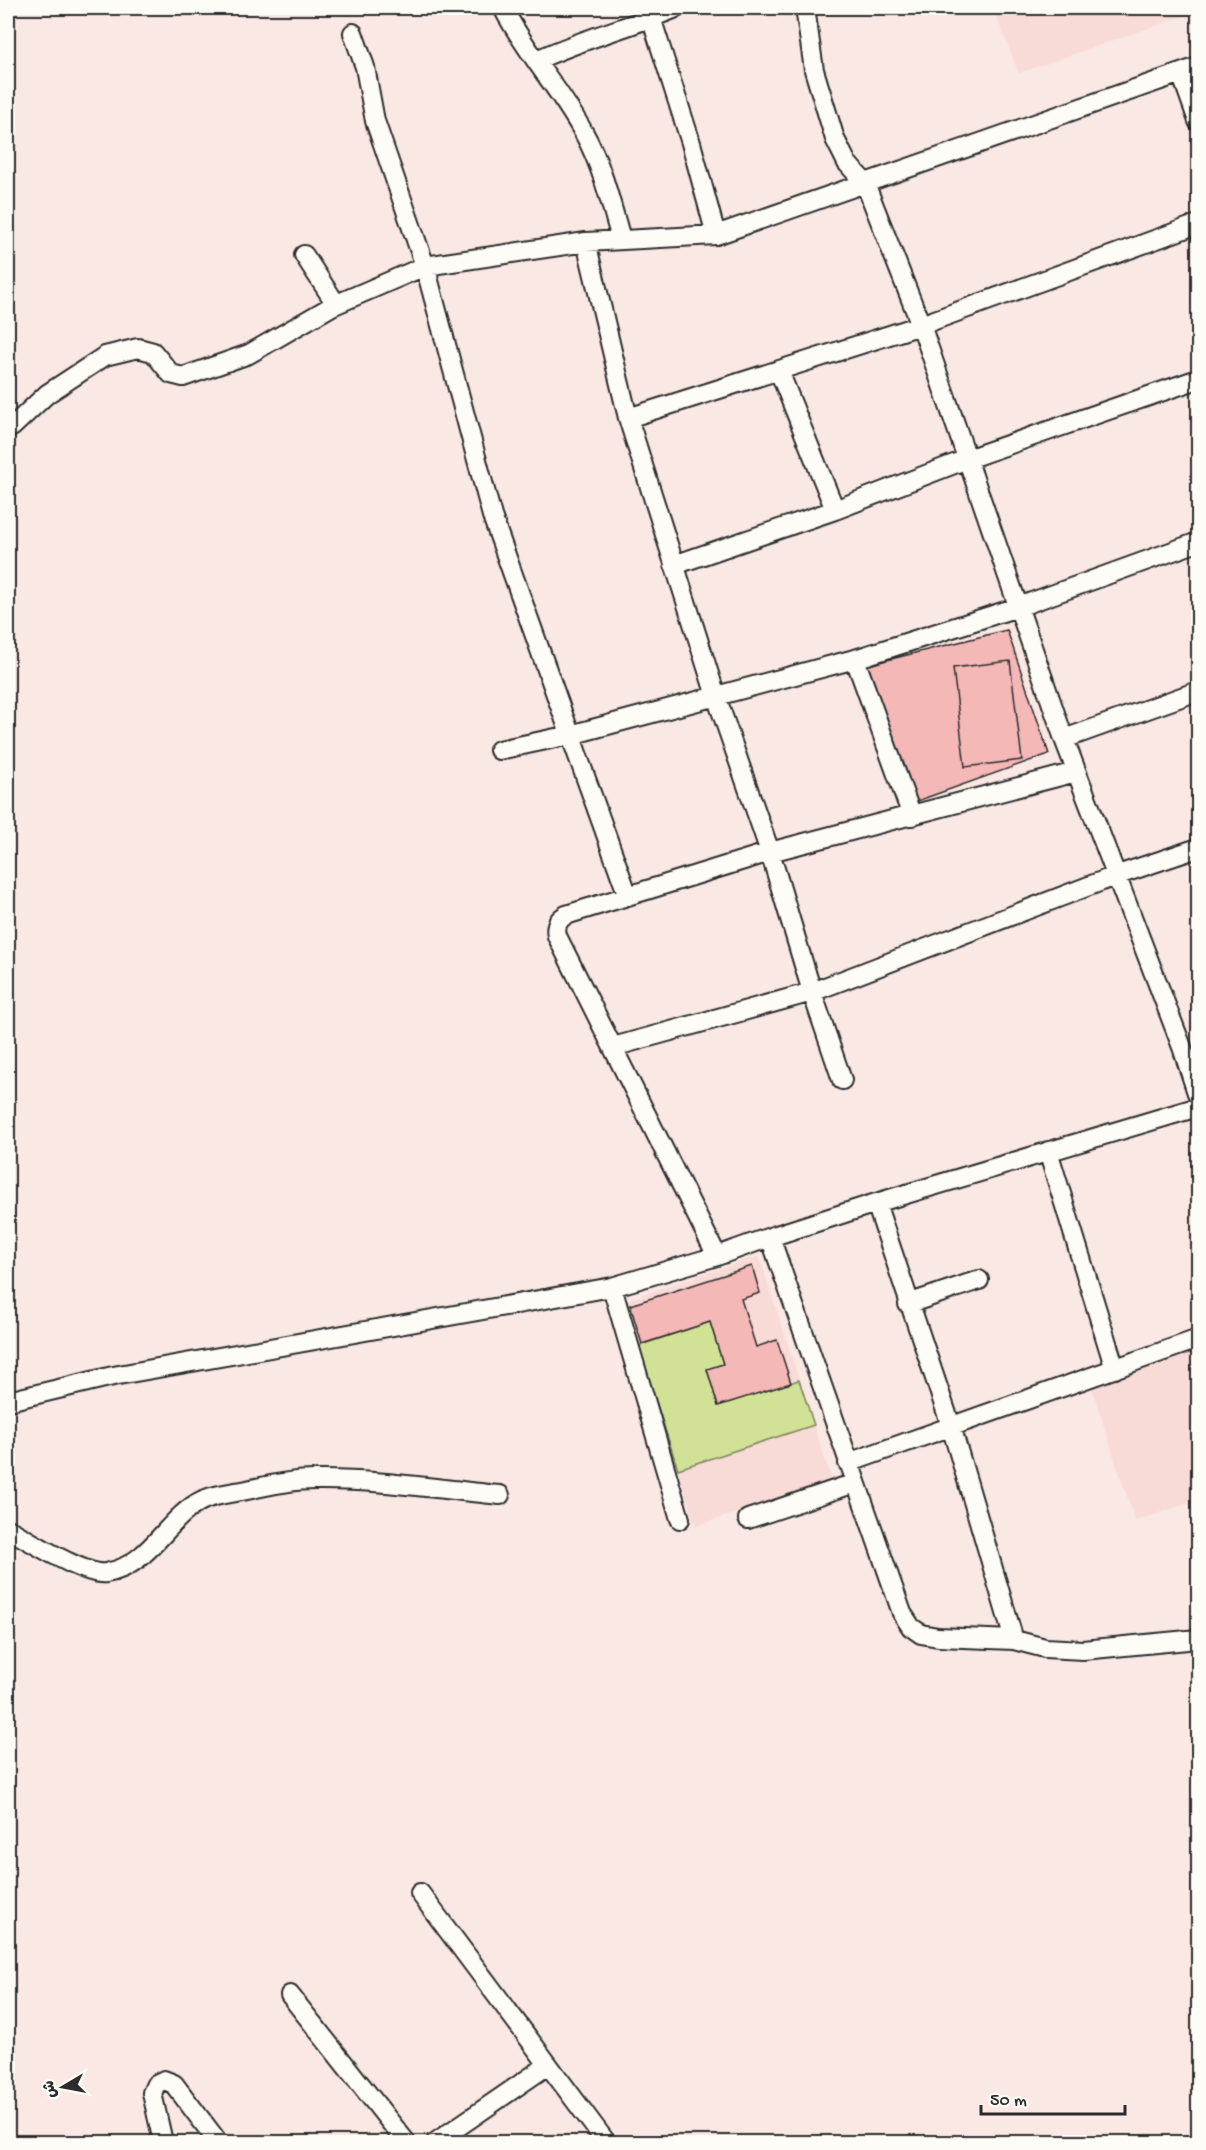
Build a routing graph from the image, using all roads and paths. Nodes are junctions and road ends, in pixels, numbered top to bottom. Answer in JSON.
{"nodes":[{"id":1,"x":503,"y":8,"type":"edge"},
{"id":2,"x":676,"y":8,"type":"edge"},
{"id":3,"x":805,"y":8,"type":"edge"},
{"id":4,"x":650,"y":12,"type":"edge"},
{"id":5,"x":353,"y":33,"type":"dead end"},
{"id":6,"x":537,"y":60,"type":"junction"},
{"id":7,"x":1198,"y":67,"type":"edge"},
{"id":8,"x":1181,"y":73,"type":"junction"},
{"id":9,"x":1198,"y":121,"type":"edge"},
{"id":10,"x":865,"y":183,"type":"junction"},
{"id":11,"x":1198,"y":224,"type":"edge"},
{"id":12,"x":716,"y":235,"type":"junction"},
{"id":13,"x":621,"y":239,"type":"junction"},
{"id":14,"x":586,"y":242,"type":"junction"},
{"id":15,"x":304,"y":255,"type":"dead end"},
{"id":16,"x":425,"y":266,"type":"junction"},
{"id":17,"x":336,"y":304,"type":"junction"},
{"id":18,"x":921,"y":325,"type":"junction"},
{"id":19,"x":779,"y":371,"type":"junction"},
{"id":20,"x":1198,"y":379,"type":"edge"},
{"id":21,"x":628,"y":418,"type":"junction"},
{"id":22,"x":12,"y":427,"type":"dead end"},
{"id":23,"x":968,"y":459,"type":"junction"},
{"id":24,"x":835,"y":510,"type":"junction"},
{"id":25,"x":1198,"y":542,"type":"edge"},
{"id":26,"x":674,"y":565,"type":"junction"},
{"id":27,"x":1018,"y":607,"type":"junction"},
{"id":28,"x":855,"y":659,"type":"junction"},
{"id":29,"x":1198,"y":691,"type":"edge"},
{"id":30,"x":716,"y":696,"type":"junction"},
{"id":31,"x":570,"y":735,"type":"junction"},
{"id":32,"x":1064,"y":739,"type":"junction"},
{"id":33,"x":499,"y":750,"type":"dead end"},
{"id":34,"x":1076,"y":772,"type":"junction"},
{"id":35,"x":912,"y":816,"type":"junction"},
{"id":36,"x":1198,"y":848,"type":"edge"},
{"id":37,"x":770,"y":852,"type":"junction"},
{"id":38,"x":1115,"y":876,"type":"junction"},
{"id":39,"x":628,"y":896,"type":"junction"},
{"id":40,"x":812,"y":992,"type":"junction"},
{"id":41,"x":1190,"y":1045,"type":"edge"},
{"id":42,"x":613,"y":1047,"type":"junction"},
{"id":43,"x":842,"y":1080,"type":"dead end"},
{"id":44,"x":1198,"y":1096,"type":"edge"},
{"id":45,"x":1198,"y":1107,"type":"edge"},
{"id":46,"x":1048,"y":1151,"type":"junction"},
{"id":47,"x":876,"y":1203,"type":"junction"},
{"id":48,"x":770,"y":1237,"type":"junction"},
{"id":49,"x":717,"y":1256,"type":"junction"},
{"id":50,"x":979,"y":1280,"type":"dead end"},
{"id":51,"x":612,"y":1287,"type":"junction"},
{"id":52,"x":908,"y":1304,"type":"junction"},
{"id":53,"x":1198,"y":1339,"type":"edge"},
{"id":54,"x":1115,"y":1369,"type":"junction"},
{"id":55,"x":8,"y":1401,"type":"edge"},
{"id":56,"x":951,"y":1426,"type":"junction"},
{"id":57,"x":848,"y":1463,"type":"junction"},
{"id":58,"x":855,"y":1483,"type":"junction"},
{"id":59,"x":500,"y":1495,"type":"dead end"},
{"id":60,"x":680,"y":1519,"type":"dead end"},
{"id":61,"x":748,"y":1519,"type":"dead end"},
{"id":62,"x":8,"y":1529,"type":"edge"},
{"id":63,"x":1198,"y":1639,"type":"edge"},
{"id":64,"x":1014,"y":1640,"type":"junction"},
{"id":65,"x":420,"y":1893,"type":"dead end"},
{"id":66,"x":290,"y":1995,"type":"dead end"},
{"id":67,"x":548,"y":2064,"type":"junction"},
{"id":68,"x":164,"y":2142,"type":"edge"},
{"id":69,"x":218,"y":2142,"type":"edge"},
{"id":70,"x":406,"y":2142,"type":"edge"},
{"id":71,"x":436,"y":2142,"type":"edge"},
{"id":72,"x":606,"y":2142,"type":"edge"}],
"edges":[{"from":1,"to":6,"type":"street"},
{"from":2,"to":4,"type":"street"},
{"from":3,"to":10,"type":"street"},
{"from":4,"to":6,"type":"street"},
{"from":4,"to":12,"type":"street"},
{"from":5,"to":16,"type":"street"},
{"from":6,"to":13,"type":"street"},
{"from":7,"to":8,"type":"street"},
{"from":8,"to":9,"type":"street"},
{"from":8,"to":10,"type":"street"},
{"from":10,"to":12,"type":"street"},
{"from":10,"to":18,"type":"street"},
{"from":11,"to":18,"type":"street"},
{"from":12,"to":13,"type":"street"},
{"from":13,"to":14,"type":"street"},
{"from":14,"to":16,"type":"street"},
{"from":14,"to":21,"type":"street"},
{"from":15,"to":17,"type":"street"},
{"from":16,"to":17,"type":"street"},
{"from":16,"to":31,"type":"street"},
{"from":17,"to":22,"type":"street"},
{"from":18,"to":19,"type":"street"},
{"from":18,"to":23,"type":"street"},
{"from":19,"to":21,"type":"street"},
{"from":19,"to":24,"type":"street"},
{"from":20,"to":23,"type":"street"},
{"from":21,"to":26,"type":"street"},
{"from":23,"to":24,"type":"street"},
{"from":23,"to":27,"type":"street"},
{"from":24,"to":26,"type":"street"},
{"from":25,"to":27,"type":"street"},
{"from":26,"to":30,"type":"street"},
{"from":27,"to":28,"type":"street"},
{"from":27,"to":32,"type":"street"},
{"from":28,"to":30,"type":"street"},
{"from":28,"to":35,"type":"street"},
{"from":29,"to":32,"type":"street"},
{"from":30,"to":31,"type":"street"},
{"from":30,"to":37,"type":"street"},
{"from":31,"to":33,"type":"street"},
{"from":31,"to":39,"type":"street"},
{"from":32,"to":34,"type":"street"},
{"from":34,"to":35,"type":"street"},
{"from":34,"to":38,"type":"street"},
{"from":35,"to":37,"type":"street"},
{"from":36,"to":38,"type":"street"},
{"from":37,"to":39,"type":"street"},
{"from":37,"to":40,"type":"street"},
{"from":38,"to":40,"type":"street"},
{"from":38,"to":41,"type":"street"},
{"from":39,"to":42,"type":"street"},
{"from":40,"to":42,"type":"street"},
{"from":40,"to":43,"type":"street"},
{"from":41,"to":44,"type":"street"},
{"from":42,"to":49,"type":"street"},
{"from":45,"to":46,"type":"street"},
{"from":46,"to":47,"type":"street"},
{"from":46,"to":54,"type":"street"},
{"from":47,"to":48,"type":"street"},
{"from":47,"to":52,"type":"street"},
{"from":48,"to":49,"type":"street"},
{"from":48,"to":57,"type":"street"},
{"from":49,"to":51,"type":"street"},
{"from":50,"to":52,"type":"street"},
{"from":51,"to":55,"type":"street"},
{"from":51,"to":60,"type":"street"},
{"from":52,"to":56,"type":"street"},
{"from":53,"to":54,"type":"street"},
{"from":54,"to":56,"type":"street"},
{"from":56,"to":57,"type":"street"},
{"from":56,"to":64,"type":"street"},
{"from":57,"to":58,"type":"street"},
{"from":58,"to":61,"type":"street"},
{"from":58,"to":64,"type":"street"},
{"from":59,"to":62,"type":"street"},
{"from":63,"to":64,"type":"street"},
{"from":65,"to":67,"type":"street"},
{"from":66,"to":70,"type":"street"},
{"from":67,"to":71,"type":"street"},
{"from":67,"to":72,"type":"street"},
{"from":68,"to":69,"type":"street"}]}
